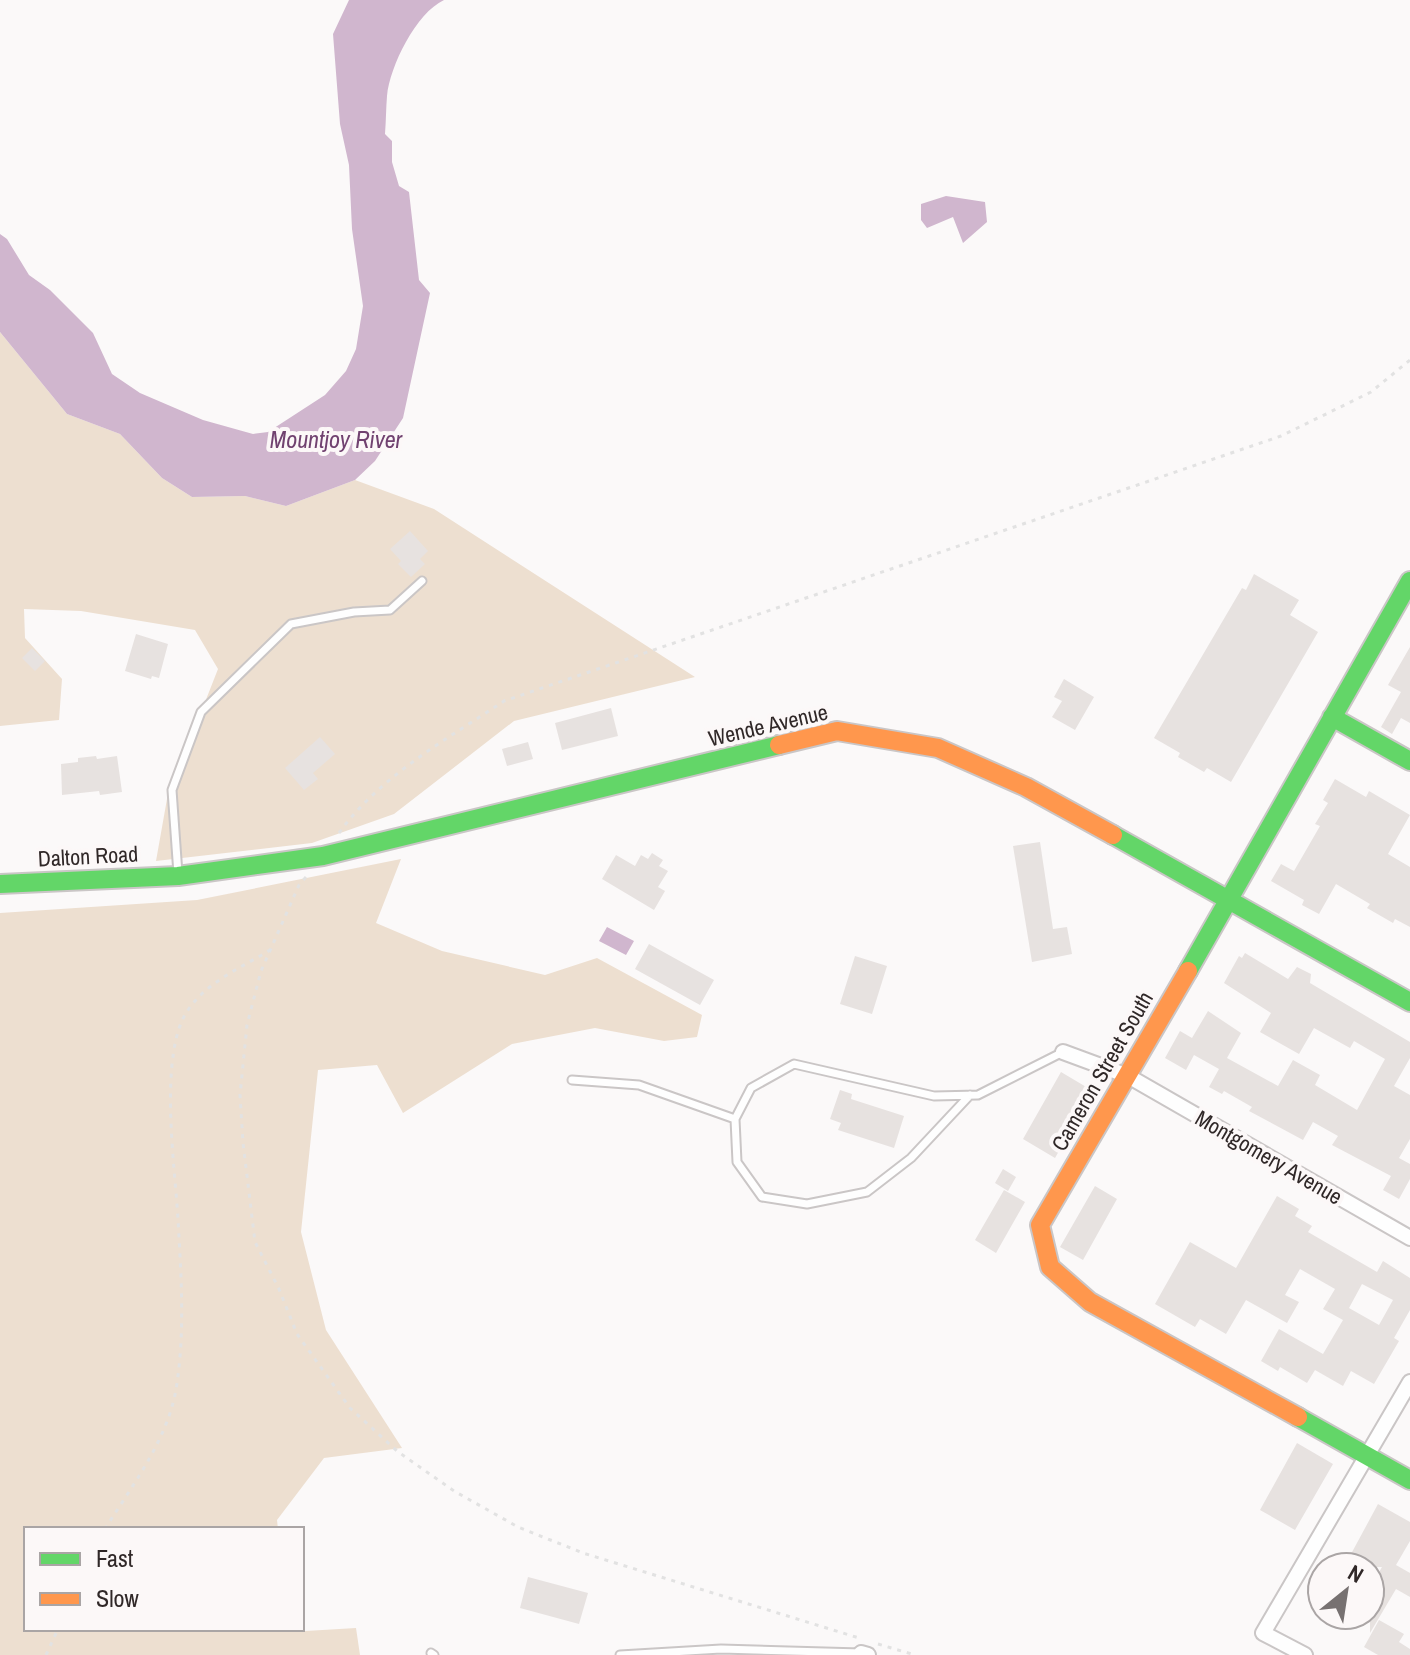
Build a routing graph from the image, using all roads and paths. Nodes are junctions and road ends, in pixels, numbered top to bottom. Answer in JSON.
{"nodes":[{"id":1,"x":1410,"y":360,"type":"edge"},
{"id":2,"x":422,"y":581,"type":"dead end"},
{"id":3,"x":1410,"y":581,"type":"edge"},
{"id":4,"x":1332,"y":717,"type":"junction"},
{"id":5,"x":1410,"y":761,"type":"edge"},
{"id":6,"x":323,"y":856,"type":"junction"},
{"id":7,"x":178,"y":876,"type":"junction"},
{"id":8,"x":0,"y":884,"type":"edge"},
{"id":9,"x":1229,"y":898,"type":"junction"},
{"id":10,"x":270,"y":950,"type":"junction"},
{"id":11,"x":1410,"y":1002,"type":"edge"},
{"id":12,"x":1063,"y":1052,"type":"joint"},
{"id":13,"x":1128,"y":1076,"type":"junction"},
{"id":14,"x":572,"y":1080,"type":"dead end"},
{"id":15,"x":970,"y":1095,"type":"junction"},
{"id":16,"x":735,"y":1119,"type":"junction"},
{"id":17,"x":1410,"y":1238,"type":"edge"},
{"id":18,"x":1410,"y":1382,"type":"edge"},
{"id":19,"x":1369,"y":1457,"type":"junction"},
{"id":20,"x":1410,"y":1480,"type":"edge"},
{"id":21,"x":106,"y":1527,"type":"edge"},
{"id":22,"x":57,"y":1631,"type":"edge"},
{"id":23,"x":864,"y":1654,"type":"edge"},
{"id":24,"x":46,"y":1655,"type":"edge"},
{"id":25,"x":620,"y":1655,"type":"edge"},
{"id":26,"x":915,"y":1655,"type":"edge"},
{"id":27,"x":1305,"y":1655,"type":"edge"}],
"edges":[{"from":1,"to":6,"type":"path"},
{"from":2,"to":7,"type":"lane"},
{"from":3,"to":4,"type":"street","name":"Cameron Street South"},
{"from":4,"to":5,"type":"street"},
{"from":4,"to":9,"type":"street","name":"Cameron Street South"},
{"from":6,"to":7,"type":"street","name":"Wende Avenue"},
{"from":6,"to":9,"type":"street","name":"Wende Avenue"},
{"from":6,"to":10,"type":"path"},
{"from":7,"to":8,"type":"street","name":"Dalton Road"},
{"from":9,"to":11,"type":"street","name":"Wende Avenue"},
{"from":9,"to":13,"type":"street","name":"Cameron Street South"},
{"from":10,"to":21,"type":"path"},
{"from":10,"to":26,"type":"path"},
{"from":12,"to":13,"type":"street","name":"Montgomery Avenue"},
{"from":12,"to":15,"type":"lane"},
{"from":13,"to":17,"type":"street","name":"Montgomery Avenue"},
{"from":13,"to":19,"type":"street","name":"Cameron Street South"},
{"from":14,"to":16,"type":"lane"},
{"from":15,"to":16,"type":"lane"},
{"from":15,"to":16,"type":"lane"},
{"from":18,"to":19,"type":"street"},
{"from":19,"to":20,"type":"street","name":"Cameron Street South"},
{"from":19,"to":27,"type":"street"},
{"from":22,"to":24,"type":"path"},
{"from":23,"to":25,"type":"lane"}]}
